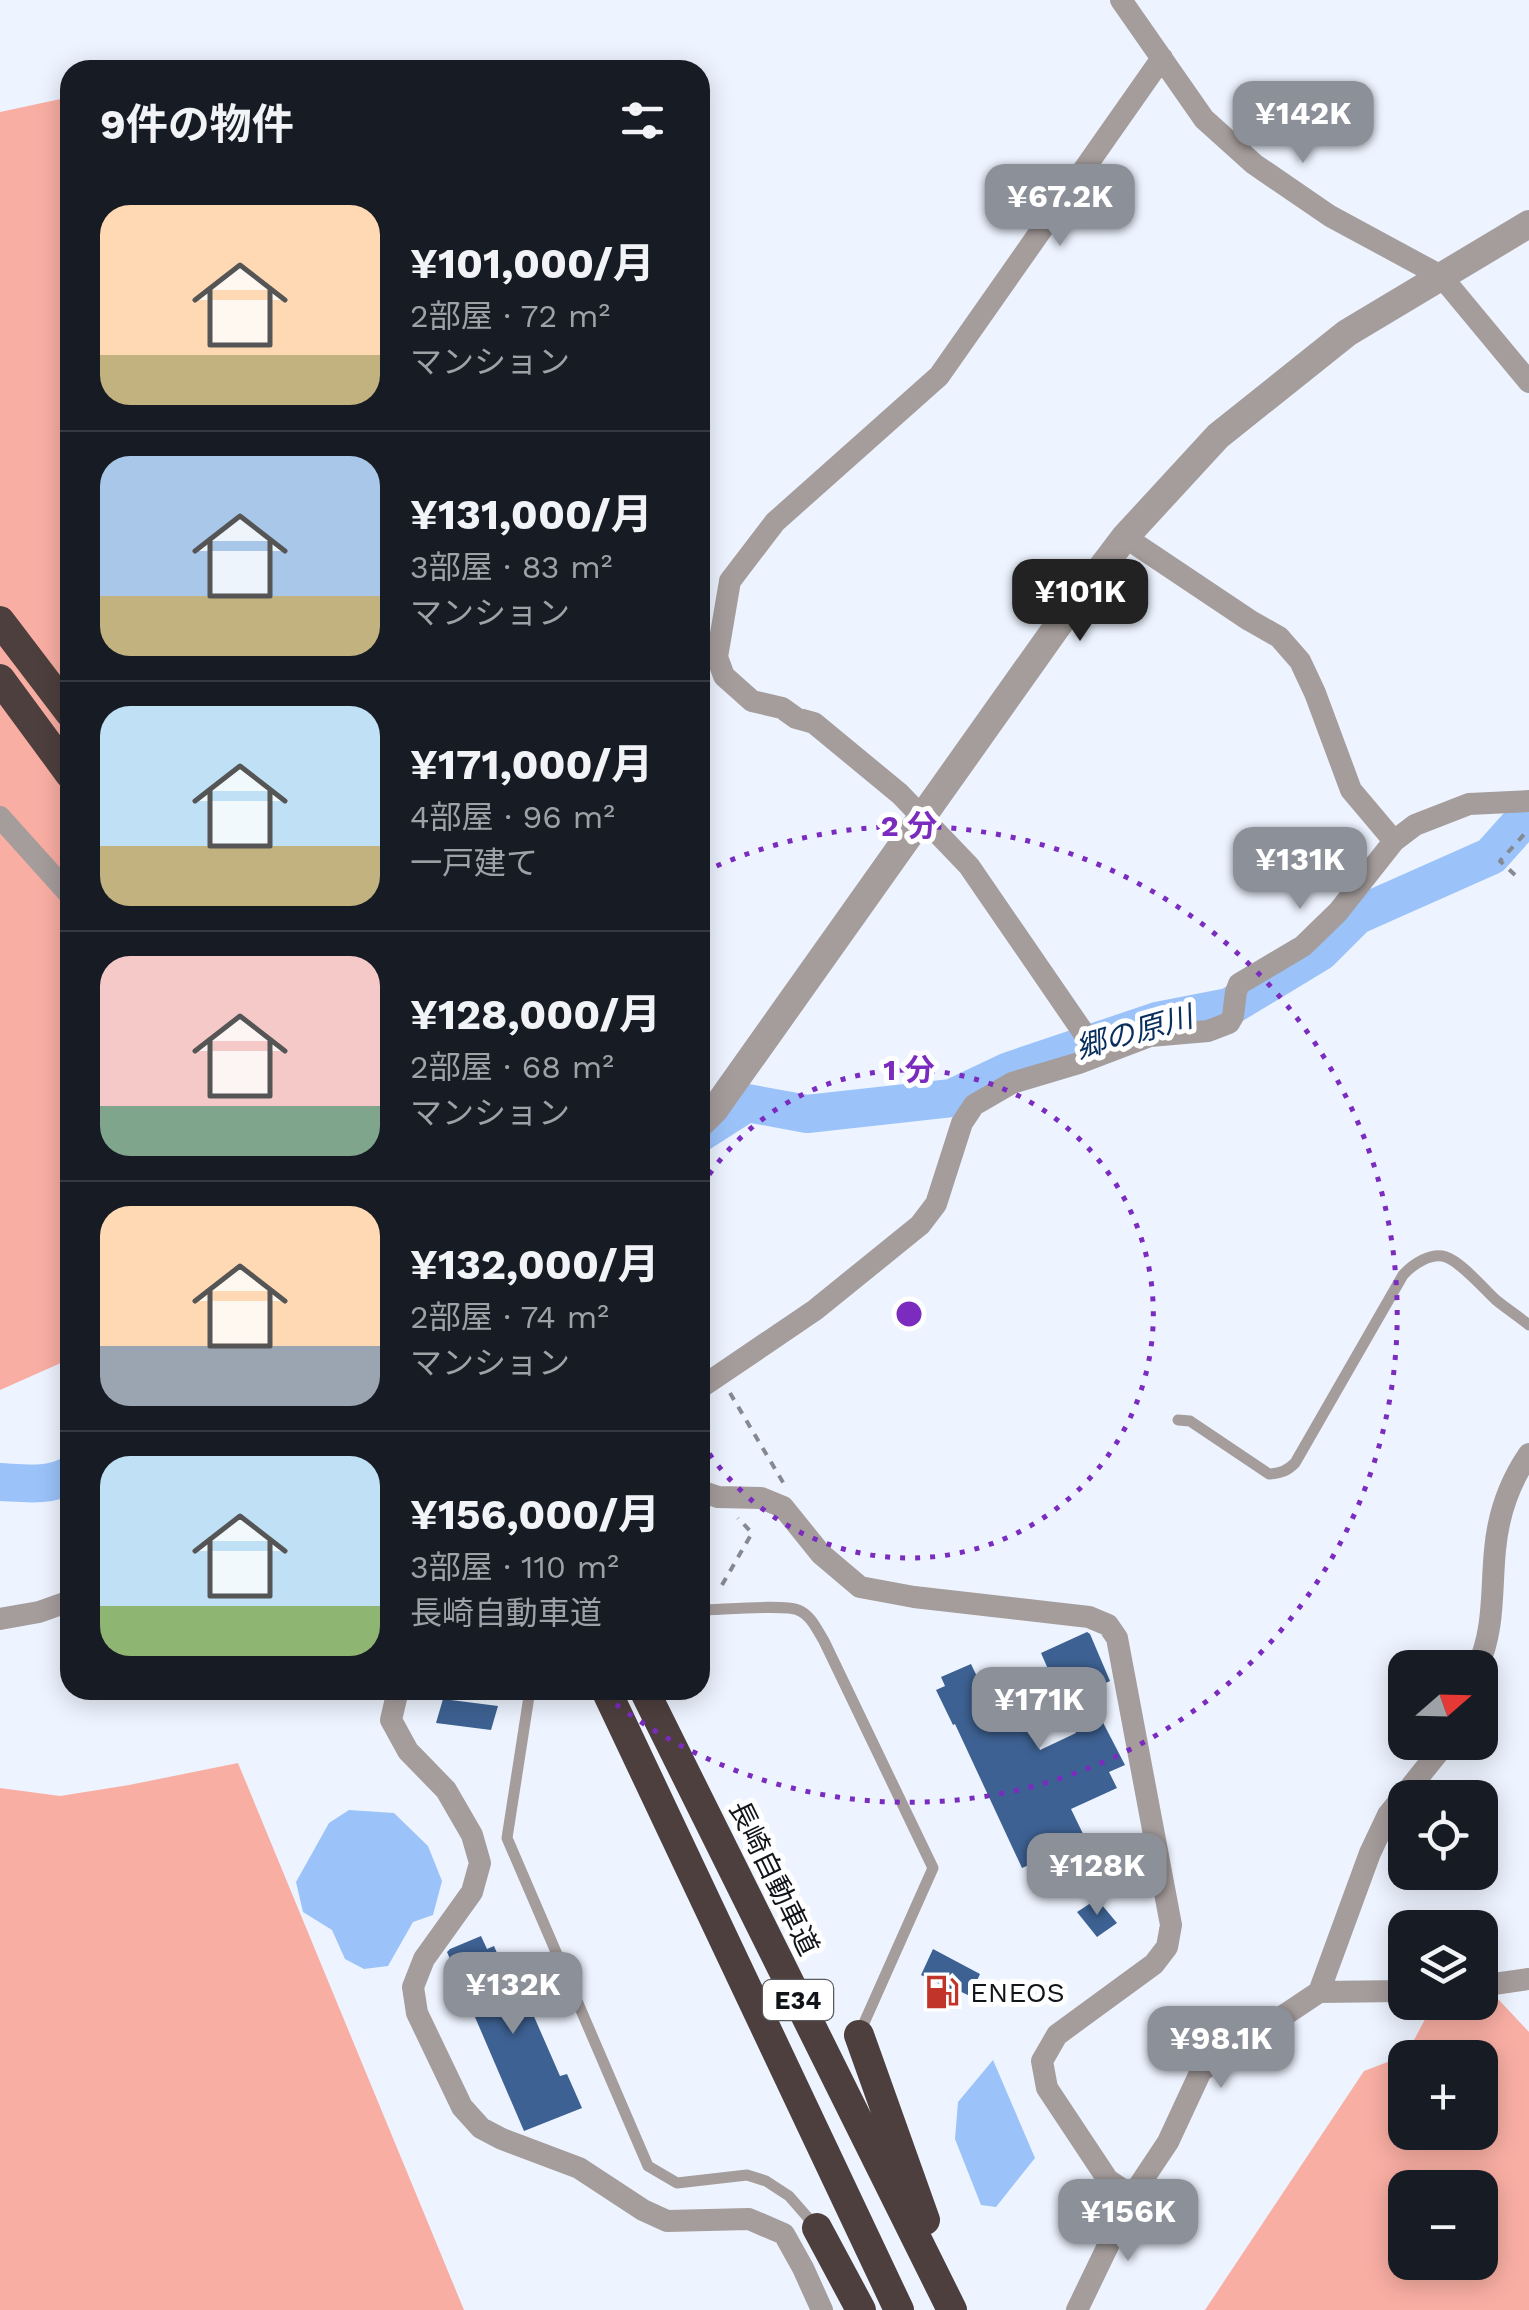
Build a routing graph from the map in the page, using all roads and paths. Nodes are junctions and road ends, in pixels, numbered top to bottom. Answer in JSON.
{"nodes":[{"id":1,"x":1121,"y":0,"type":"edge"},
{"id":2,"x":1162,"y":58,"type":"junction"},
{"id":3,"x":1529,"y":224,"type":"edge"},
{"id":4,"x":1441,"y":276,"type":"junction"},
{"id":5,"x":1529,"y":382,"type":"edge"},
{"id":6,"x":1125,"y":536,"type":"junction"},
{"id":7,"x":0,"y":621,"type":"edge"},
{"id":8,"x":0,"y":679,"type":"edge"},
{"id":9,"x":60,"y":700,"type":"edge"},
{"id":10,"x":60,"y":760,"type":"edge"},
{"id":11,"x":1529,"y":801,"type":"edge"},
{"id":12,"x":0,"y":817,"type":"edge"},
{"id":13,"x":921,"y":818,"type":"junction"},
{"id":14,"x":1529,"y":829,"type":"edge"},
{"id":15,"x":1394,"y":840,"type":"junction"},
{"id":16,"x":1515,"y":875,"type":"dead end"},
{"id":17,"x":60,"y":883,"type":"edge"},
{"id":18,"x":1094,"y":1057,"type":"junction"},
{"id":19,"x":710,"y":1112,"type":"edge"},
{"id":20,"x":1529,"y":1325,"type":"edge"},
{"id":21,"x":710,"y":1382,"type":"edge"},
{"id":22,"x":1178,"y":1420,"type":"dead end"},
{"id":23,"x":1529,"y":1454,"type":"edge"},
{"id":24,"x":710,"y":1494,"type":"edge"},
{"id":25,"x":710,"y":1495,"type":"edge"},
{"id":26,"x":782,"y":1508,"type":"junction"},
{"id":27,"x":722,"y":1584,"type":"dead end"},
{"id":28,"x":60,"y":1605,"type":"edge"},
{"id":29,"x":710,"y":1610,"type":"edge"},
{"id":30,"x":0,"y":1619,"type":"edge"},
{"id":31,"x":1484,"y":1650,"type":"edge"},
{"id":32,"x":396,"y":1700,"type":"edge"},
{"id":33,"x":528,"y":1700,"type":"edge"},
{"id":34,"x":611,"y":1700,"type":"edge"},
{"id":35,"x":649,"y":1700,"type":"edge"},
{"id":36,"x":1433,"y":1760,"type":"edge"},
{"id":37,"x":1529,"y":1979,"type":"edge"},
{"id":38,"x":1498,"y":1983,"type":"edge"},
{"id":39,"x":1388,"y":1990,"type":"edge"},
{"id":40,"x":1319,"y":1992,"type":"junction"},
{"id":41,"x":859,"y":2035,"type":"joint"},
{"id":42,"x":1132,"y":2196,"type":"junction"},
{"id":43,"x":817,"y":2228,"type":"joint"},
{"id":44,"x":822,"y":2310,"type":"edge"},
{"id":45,"x":860,"y":2310,"type":"edge"},
{"id":46,"x":899,"y":2310,"type":"edge"},
{"id":47,"x":955,"y":2310,"type":"edge"},
{"id":48,"x":1077,"y":2310,"type":"edge"}],
"edges":[{"from":1,"to":2,"type":"street"},
{"from":2,"to":4,"type":"street"},
{"from":2,"to":13,"type":"street"},
{"from":3,"to":4,"type":"street"},
{"from":4,"to":5,"type":"street"},
{"from":4,"to":6,"type":"street"},
{"from":6,"to":13,"type":"street"},
{"from":6,"to":15,"type":"street"},
{"from":7,"to":9,"type":"highway"},
{"from":8,"to":10,"type":"highway"},
{"from":11,"to":15,"type":"street"},
{"from":12,"to":17,"type":"street"},
{"from":13,"to":18,"type":"street"},
{"from":13,"to":19,"type":"street"},
{"from":14,"to":16,"type":"path"},
{"from":15,"to":18,"type":"street"},
{"from":18,"to":21,"type":"street"},
{"from":20,"to":22,"type":"lane"},
{"from":21,"to":26,"type":"path"},
{"from":23,"to":31,"type":"street"},
{"from":24,"to":26,"type":"street"},
{"from":25,"to":27,"type":"path"},
{"from":26,"to":42,"type":"street"},
{"from":28,"to":30,"type":"street"},
{"from":29,"to":41,"type":"lane"},
{"from":32,"to":44,"type":"street"},
{"from":33,"to":43,"type":"lane"},
{"from":34,"to":46,"type":"highway","number":"E34"},
{"from":35,"to":47,"type":"highway","name":"長崎自動車道","number":"E34"},
{"from":36,"to":40,"type":"street"},
{"from":37,"to":38,"type":"street"},
{"from":39,"to":40,"type":"street"},
{"from":40,"to":42,"type":"street"},
{"from":41,"to":47,"type":"highway"},
{"from":42,"to":48,"type":"street"},
{"from":43,"to":45,"type":"highway"}]}
